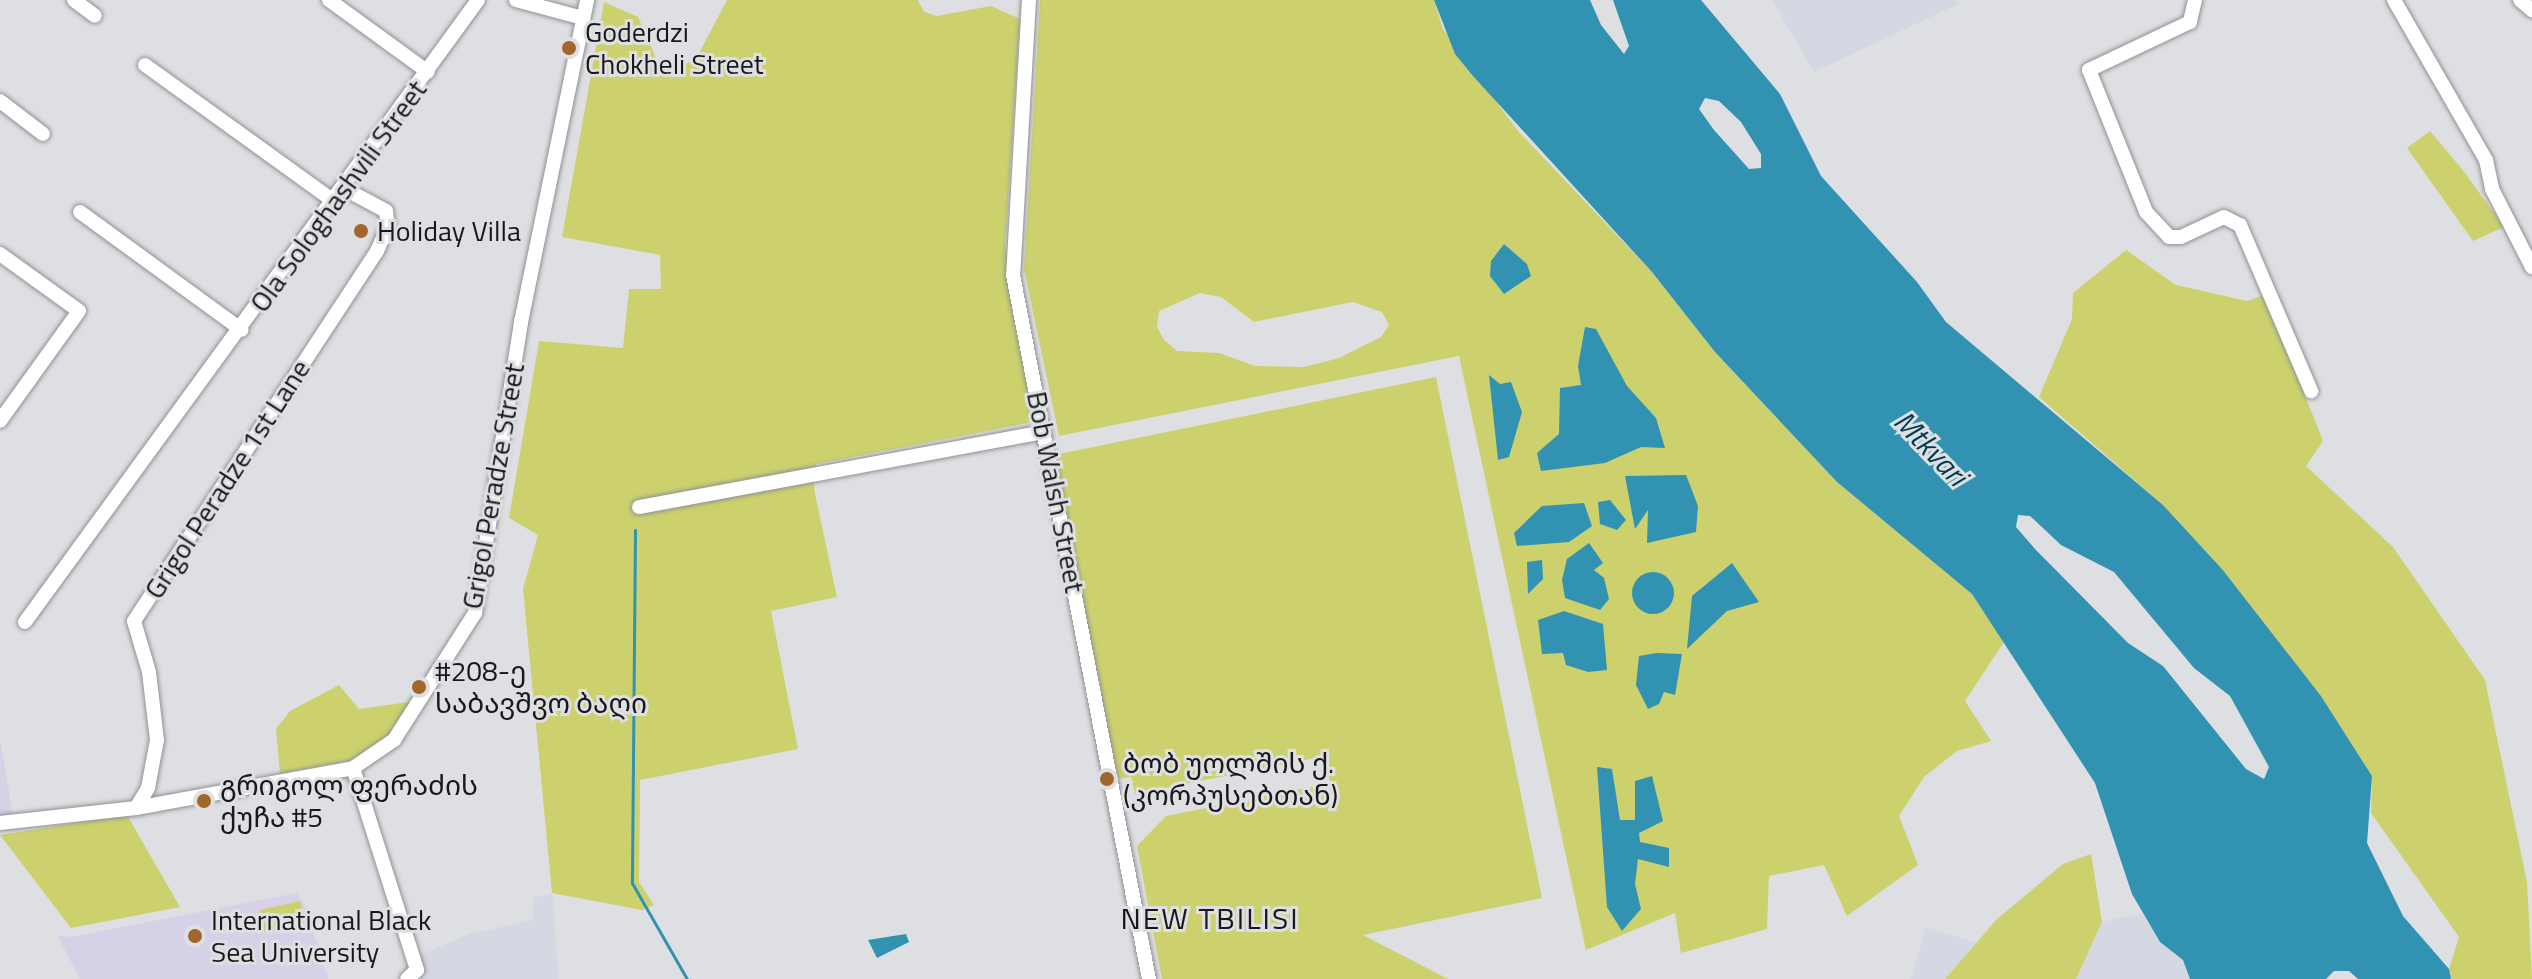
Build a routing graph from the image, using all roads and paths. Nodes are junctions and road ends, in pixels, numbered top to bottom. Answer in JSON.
{"nodes":[{"id":1,"x":74,"y":0,"type":"edge"},
{"id":2,"x":329,"y":0,"type":"edge"},
{"id":3,"x":478,"y":0,"type":"edge"},
{"id":4,"x":516,"y":0,"type":"edge"},
{"id":5,"x":587,"y":0,"type":"edge"},
{"id":6,"x":1029,"y":0,"type":"edge"},
{"id":7,"x":2195,"y":0,"type":"edge"},
{"id":8,"x":2394,"y":0,"type":"edge"},
{"id":9,"x":2520,"y":0,"type":"edge"},
{"id":10,"x":2532,"y":10,"type":"edge"},
{"id":11,"x":95,"y":16,"type":"dead end"},
{"id":12,"x":583,"y":18,"type":"junction"},
{"id":13,"x":145,"y":65,"type":"dead end"},
{"id":14,"x":428,"y":72,"type":"junction"},
{"id":15,"x":0,"y":101,"type":"edge"},
{"id":16,"x":43,"y":134,"type":"dead end"},
{"id":17,"x":345,"y":189,"type":"junction"},
{"id":18,"x":335,"y":202,"type":"junction"},
{"id":19,"x":80,"y":212,"type":"dead end"},
{"id":20,"x":0,"y":254,"type":"edge"},
{"id":21,"x":2532,"y":267,"type":"edge"},
{"id":22,"x":242,"y":330,"type":"junction"},
{"id":23,"x":2311,"y":391,"type":"dead end"},
{"id":24,"x":0,"y":421,"type":"edge"},
{"id":25,"x":1044,"y":432,"type":"junction"},
{"id":26,"x":639,"y":507,"type":"dead end"},
{"id":27,"x":25,"y":622,"type":"dead end"},
{"id":28,"x":353,"y":768,"type":"junction"},
{"id":29,"x":136,"y":808,"type":"junction"},
{"id":30,"x":0,"y":823,"type":"edge"},
{"id":31,"x":407,"y":979,"type":"edge"},
{"id":32,"x":1149,"y":979,"type":"edge"}],
"edges":[{"from":1,"to":11,"type":"street"},
{"from":2,"to":14,"type":"street"},
{"from":3,"to":14,"type":"street","name":"Ola Sologhashvili Street"},
{"from":4,"to":12,"type":"street"},
{"from":5,"to":12,"type":"street","name":"Grigol Peradze Street"},
{"from":6,"to":25,"type":"street","name":"Bob Walsh Street"},
{"from":7,"to":23,"type":"street"},
{"from":8,"to":21,"type":"street"},
{"from":9,"to":10,"type":"street"},
{"from":12,"to":28,"type":"street","name":"Grigol Peradze Street"},
{"from":13,"to":18,"type":"street"},
{"from":14,"to":17,"type":"street","name":"Ola Sologhashvili Street"},
{"from":15,"to":16,"type":"street"},
{"from":17,"to":18,"type":"street","name":"Ola Sologhashvili Street"},
{"from":17,"to":29,"type":"street","name":"Grigol Peradze 1st Lane"},
{"from":18,"to":22,"type":"street","name":"Ola Sologhashvili Street"},
{"from":19,"to":22,"type":"street"},
{"from":20,"to":24,"type":"street"},
{"from":22,"to":27,"type":"street","name":"Ola Sologhashvili Street"},
{"from":25,"to":26,"type":"street"},
{"from":25,"to":32,"type":"street","name":"Bob Walsh Street"},
{"from":28,"to":29,"type":"street","name":"Grigol Peradze Street"},
{"from":28,"to":31,"type":"street"},
{"from":29,"to":30,"type":"street","name":"Grigol Peradze Street"}]}
